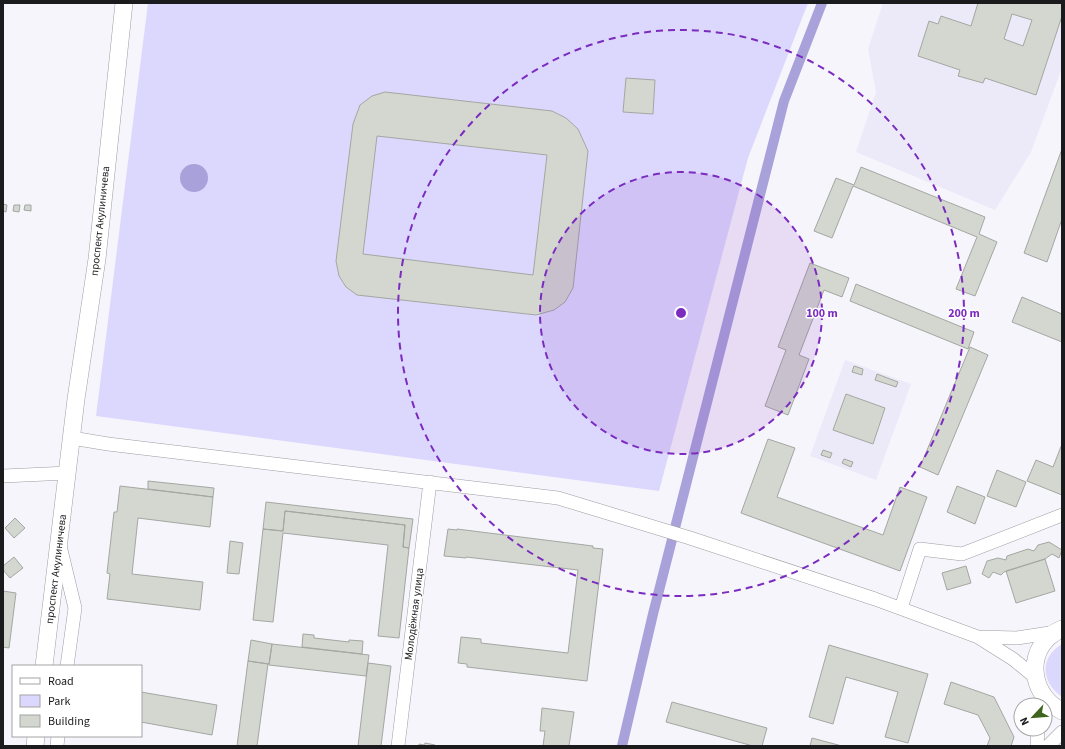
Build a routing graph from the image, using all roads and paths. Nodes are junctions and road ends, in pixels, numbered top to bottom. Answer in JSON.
{"nodes":[{"id":1,"x":124,"y":3,"type":"edge"},
{"id":2,"x":72,"y":438,"type":"junction"},
{"id":3,"x":68,"y":473,"type":"junction"},
{"id":4,"x":3,"y":476,"type":"edge"},
{"id":5,"x":430,"y":482,"type":"junction"},
{"id":6,"x":1062,"y":515,"type":"edge"},
{"id":7,"x":59,"y":543,"type":"junction"},
{"id":8,"x":901,"y":608,"type":"junction"},
{"id":9,"x":1059,"y":631,"type":"edge"},
{"id":10,"x":978,"y":637,"type":"junction"},
{"id":11,"x":44,"y":665,"type":"edge"},
{"id":12,"x":67,"y":665,"type":"edge"},
{"id":13,"x":1038,"y":692,"type":"edge"},
{"id":14,"x":1062,"y":711,"type":"edge"},
{"id":15,"x":1062,"y":732,"type":"edge"},
{"id":16,"x":398,"y":746,"type":"edge"},
{"id":17,"x":1048,"y":746,"type":"edge"}],
"edges":[{"from":1,"to":2,"type":"main road","name":"проспект Акулиничева"},
{"from":2,"to":3,"type":"main road","name":"проспект Акулиничева"},
{"from":2,"to":5,"type":"street"},
{"from":3,"to":4,"type":"street"},
{"from":3,"to":7,"type":"main road","name":"проспект Акулиничева"},
{"from":5,"to":8,"type":"street"},
{"from":5,"to":16,"type":"street","name":"Молодёжная улица"},
{"from":6,"to":8,"type":"street"},
{"from":7,"to":11,"type":"main road","name":"проспект Акулиничева"},
{"from":7,"to":12,"type":"street"},
{"from":8,"to":10,"type":"street"},
{"from":9,"to":10,"type":"street"},
{"from":9,"to":13,"type":"main road"},
{"from":10,"to":13,"type":"street"},
{"from":13,"to":14,"type":"main road"},
{"from":15,"to":17,"type":"street"}]}
